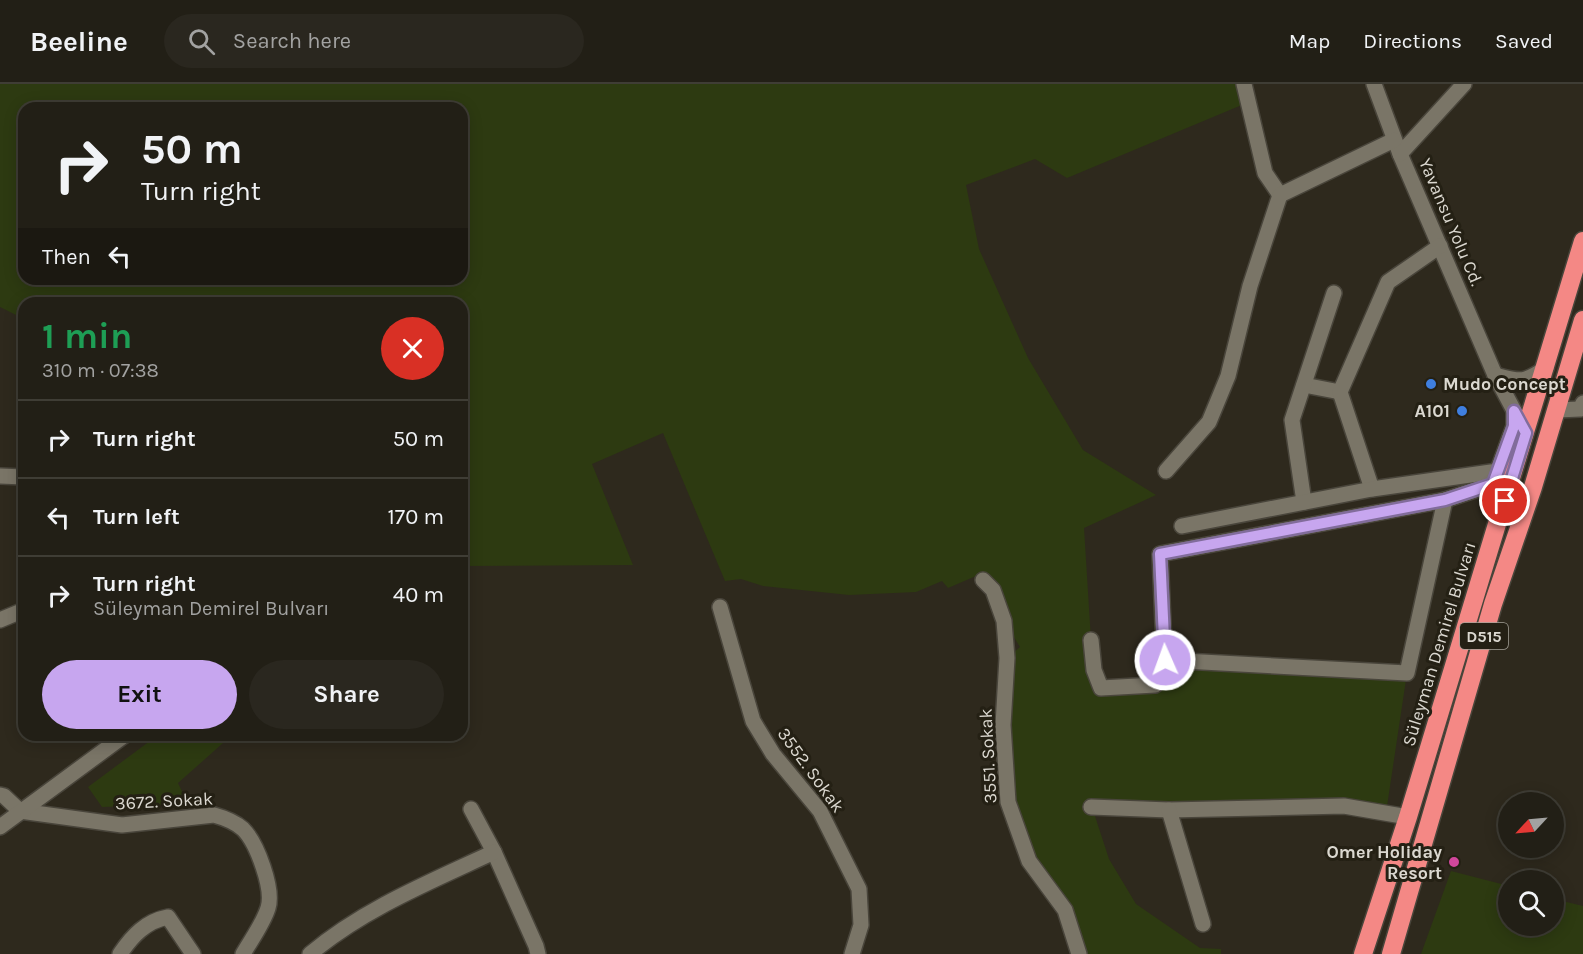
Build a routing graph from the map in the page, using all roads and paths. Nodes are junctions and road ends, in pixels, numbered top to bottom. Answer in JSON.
{"nodes":[{"id":1,"x":1244,"y":84,"type":"edge"},
{"id":2,"x":1374,"y":84,"type":"edge"},
{"id":3,"x":1464,"y":84,"type":"edge"},
{"id":4,"x":1397,"y":147,"type":"junction"},
{"id":5,"x":1280,"y":195,"type":"junction"},
{"id":6,"x":1583,"y":241,"type":"edge"},
{"id":7,"x":1440,"y":246,"type":"junction"},
{"id":8,"x":1334,"y":294,"type":"dead end"},
{"id":9,"x":1583,"y":320,"type":"edge"},
{"id":10,"x":1546,"y":368,"type":"junction"},
{"id":11,"x":1495,"y":375,"type":"junction"},
{"id":12,"x":1304,"y":385,"type":"junction"},
{"id":13,"x":1340,"y":392,"type":"junction"},
{"id":14,"x":1583,"y":404,"type":"edge"},
{"id":15,"x":1557,"y":410,"type":"junction"},
{"id":16,"x":1514,"y":411,"type":"junction"},
{"id":17,"x":1526,"y":433,"type":"junction"},
{"id":18,"x":1166,"y":471,"type":"dead end"},
{"id":19,"x":1498,"y":471,"type":"junction"},
{"id":20,"x":0,"y":476,"type":"edge"},
{"id":21,"x":18,"y":477,"type":"edge"},
{"id":22,"x":1372,"y":489,"type":"junction"},
{"id":23,"x":1445,"y":500,"type":"junction"},
{"id":24,"x":1304,"y":502,"type":"junction"},
{"id":25,"x":1182,"y":526,"type":"dead end"},
{"id":26,"x":983,"y":580,"type":"dead end"},
{"id":27,"x":720,"y":607,"type":"dead end"},
{"id":28,"x":18,"y":612,"type":"edge"},
{"id":29,"x":0,"y":620,"type":"edge"},
{"id":30,"x":1091,"y":640,"type":"dead end"},
{"id":31,"x":1165,"y":660,"type":"junction"},
{"id":32,"x":117,"y":741,"type":"edge"},
{"id":33,"x":0,"y":795,"type":"edge"},
{"id":34,"x":1091,"y":807,"type":"dead end"},
{"id":35,"x":471,"y":809,"type":"dead end"},
{"id":36,"x":1169,"y":810,"type":"junction"},
{"id":37,"x":20,"y":811,"type":"junction"},
{"id":38,"x":1408,"y":817,"type":"junction"},
{"id":39,"x":0,"y":827,"type":"edge"},
{"id":40,"x":494,"y":852,"type":"junction"},
{"id":41,"x":1203,"y":924,"type":"dead end"},
{"id":42,"x":120,"y":954,"type":"edge"},
{"id":43,"x":193,"y":954,"type":"edge"},
{"id":44,"x":243,"y":954,"type":"edge"},
{"id":45,"x":310,"y":954,"type":"edge"},
{"id":46,"x":538,"y":954,"type":"edge"},
{"id":47,"x":852,"y":954,"type":"edge"},
{"id":48,"x":1078,"y":954,"type":"edge"},
{"id":49,"x":1363,"y":954,"type":"edge"},
{"id":50,"x":1391,"y":954,"type":"edge"}],
"edges":[{"from":1,"to":5,"type":"street"},
{"from":2,"to":4,"type":"street","name":"Yavansu Yolu Cd."},
{"from":3,"to":4,"type":"street"},
{"from":4,"to":5,"type":"street"},
{"from":4,"to":7,"type":"street","name":"Yavansu Yolu Cd."},
{"from":5,"to":18,"type":"street"},
{"from":6,"to":10,"type":"highway","name":"Süleyman Demirel Bulvarı","number":"D515"},
{"from":7,"to":11,"type":"street","name":"Yavansu Yolu Cd."},
{"from":7,"to":13,"type":"street"},
{"from":8,"to":12,"type":"street"},
{"from":9,"to":15,"type":"highway","number":"D515"},
{"from":10,"to":11,"type":"street"},
{"from":10,"to":17,"type":"highway","name":"Süleyman Demirel Bulvarı","number":"D515"},
{"from":11,"to":16,"type":"street","name":"Yavansu Yolu Cd."},
{"from":12,"to":13,"type":"street"},
{"from":12,"to":24,"type":"street"},
{"from":13,"to":22,"type":"street"},
{"from":14,"to":15,"type":"street"},
{"from":15,"to":50,"type":"highway","number":"D515"},
{"from":16,"to":17,"type":"street","name":"Yavansu Yolu Cd."},
{"from":16,"to":19,"type":"street"},
{"from":17,"to":38,"type":"highway","name":"Süleyman Demirel Bulvarı","number":"D515"},
{"from":19,"to":22,"type":"street"},
{"from":19,"to":23,"type":"street"},
{"from":20,"to":21,"type":"street"},
{"from":22,"to":24,"type":"street"},
{"from":23,"to":31,"type":"street"},
{"from":23,"to":31,"type":"street"},
{"from":24,"to":25,"type":"street"},
{"from":26,"to":48,"type":"street","name":"3551. Sokak"},
{"from":27,"to":47,"type":"street","name":"3552. Sokak"},
{"from":28,"to":29,"type":"street"},
{"from":30,"to":31,"type":"street"},
{"from":32,"to":37,"type":"street"},
{"from":33,"to":37,"type":"street"},
{"from":34,"to":36,"type":"street"},
{"from":35,"to":40,"type":"street"},
{"from":36,"to":38,"type":"street"},
{"from":36,"to":41,"type":"street"},
{"from":37,"to":39,"type":"street"},
{"from":37,"to":44,"type":"street","name":"3672. Sokak"},
{"from":38,"to":49,"type":"highway","name":"Süleyman Demirel Bulvarı","number":"D515"},
{"from":40,"to":45,"type":"street"},
{"from":40,"to":46,"type":"street"},
{"from":42,"to":43,"type":"street"}]}
